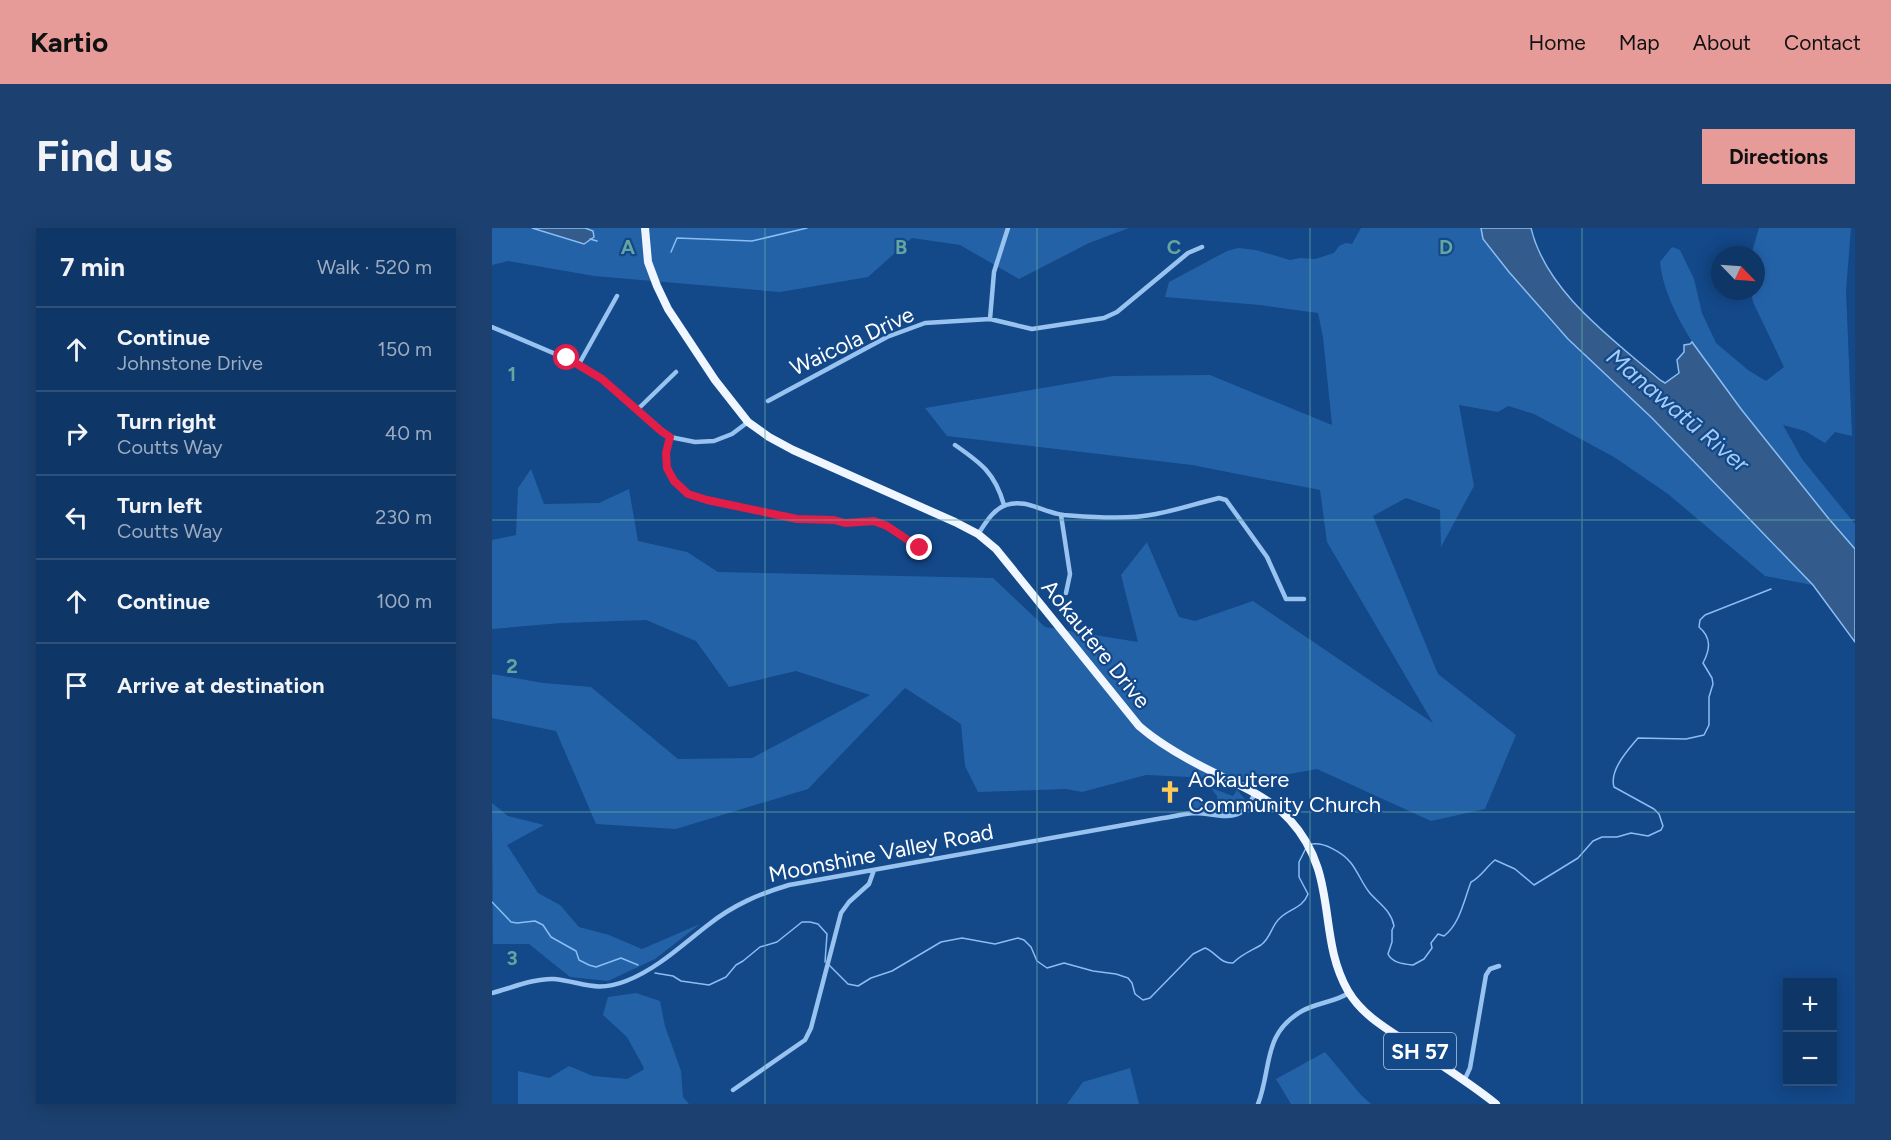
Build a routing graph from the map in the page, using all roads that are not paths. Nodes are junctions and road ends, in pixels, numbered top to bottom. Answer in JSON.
{"nodes":[{"id":1,"x":645,"y":228,"type":"edge"},
{"id":2,"x":1008,"y":228,"type":"edge"},
{"id":3,"x":1202,"y":247,"type":"dead end"},
{"id":4,"x":617,"y":296,"type":"dead end"},
{"id":5,"x":990,"y":319,"type":"junction"},
{"id":6,"x":492,"y":327,"type":"edge"},
{"id":7,"x":579,"y":364,"type":"junction"},
{"id":8,"x":675,"y":372,"type":"dead end"},
{"id":9,"x":768,"y":401,"type":"dead end"},
{"id":10,"x":637,"y":410,"type":"junction"},
{"id":11,"x":748,"y":422,"type":"junction"},
{"id":12,"x":670,"y":437,"type":"junction"},
{"id":13,"x":955,"y":445,"type":"dead end"},
{"id":14,"x":1004,"y":505,"type":"junction"},
{"id":15,"x":1061,"y":515,"type":"junction"},
{"id":16,"x":978,"y":534,"type":"junction"},
{"id":17,"x":926,"y":552,"type":"dead end"},
{"id":18,"x":1066,"y":593,"type":"dead end"},
{"id":19,"x":1304,"y":599,"type":"dead end"},
{"id":20,"x":1255,"y":793,"type":"junction"},
{"id":21,"x":874,"y":870,"type":"junction"},
{"id":22,"x":1499,"y":966,"type":"dead end"},
{"id":23,"x":492,"y":993,"type":"edge"},
{"id":24,"x":1349,"y":993,"type":"junction"},
{"id":25,"x":1464,"y":1081,"type":"junction"},
{"id":26,"x":733,"y":1090,"type":"dead end"},
{"id":27,"x":1257,"y":1104,"type":"edge"},
{"id":28,"x":1496,"y":1104,"type":"edge"}],
"edges":[{"from":1,"to":11,"type":"highway","name":"Aokautere Drive","number":"SH 57"},
{"from":2,"to":5,"type":"street"},
{"from":3,"to":5,"type":"street","name":"Waicola Drive"},
{"from":4,"to":7,"type":"street"},
{"from":5,"to":9,"type":"street","name":"Waicola Drive"},
{"from":6,"to":7,"type":"street"},
{"from":7,"to":10,"type":"street"},
{"from":8,"to":10,"type":"street"},
{"from":10,"to":12,"type":"street"},
{"from":11,"to":12,"type":"street"},
{"from":11,"to":16,"type":"highway","name":"Aokautere Drive","number":"SH 57"},
{"from":12,"to":17,"type":"street"},
{"from":13,"to":14,"type":"street"},
{"from":14,"to":15,"type":"street"},
{"from":14,"to":16,"type":"street"},
{"from":15,"to":18,"type":"street"},
{"from":15,"to":19,"type":"street"},
{"from":16,"to":20,"type":"highway","name":"Aokautere Drive","number":"SH 57"},
{"from":20,"to":21,"type":"street","name":"Moonshine Valley Road"},
{"from":20,"to":24,"type":"highway","name":"Aokautere Drive","number":"SH 57"},
{"from":21,"to":23,"type":"street","name":"Moonshine Valley Road"},
{"from":21,"to":26,"type":"street"},
{"from":22,"to":25,"type":"street"},
{"from":24,"to":25,"type":"highway","name":"Aokautere Drive","number":"SH 57"},
{"from":24,"to":27,"type":"street"},
{"from":25,"to":28,"type":"highway","name":"Aokautere Drive","number":"SH 57"}]}
